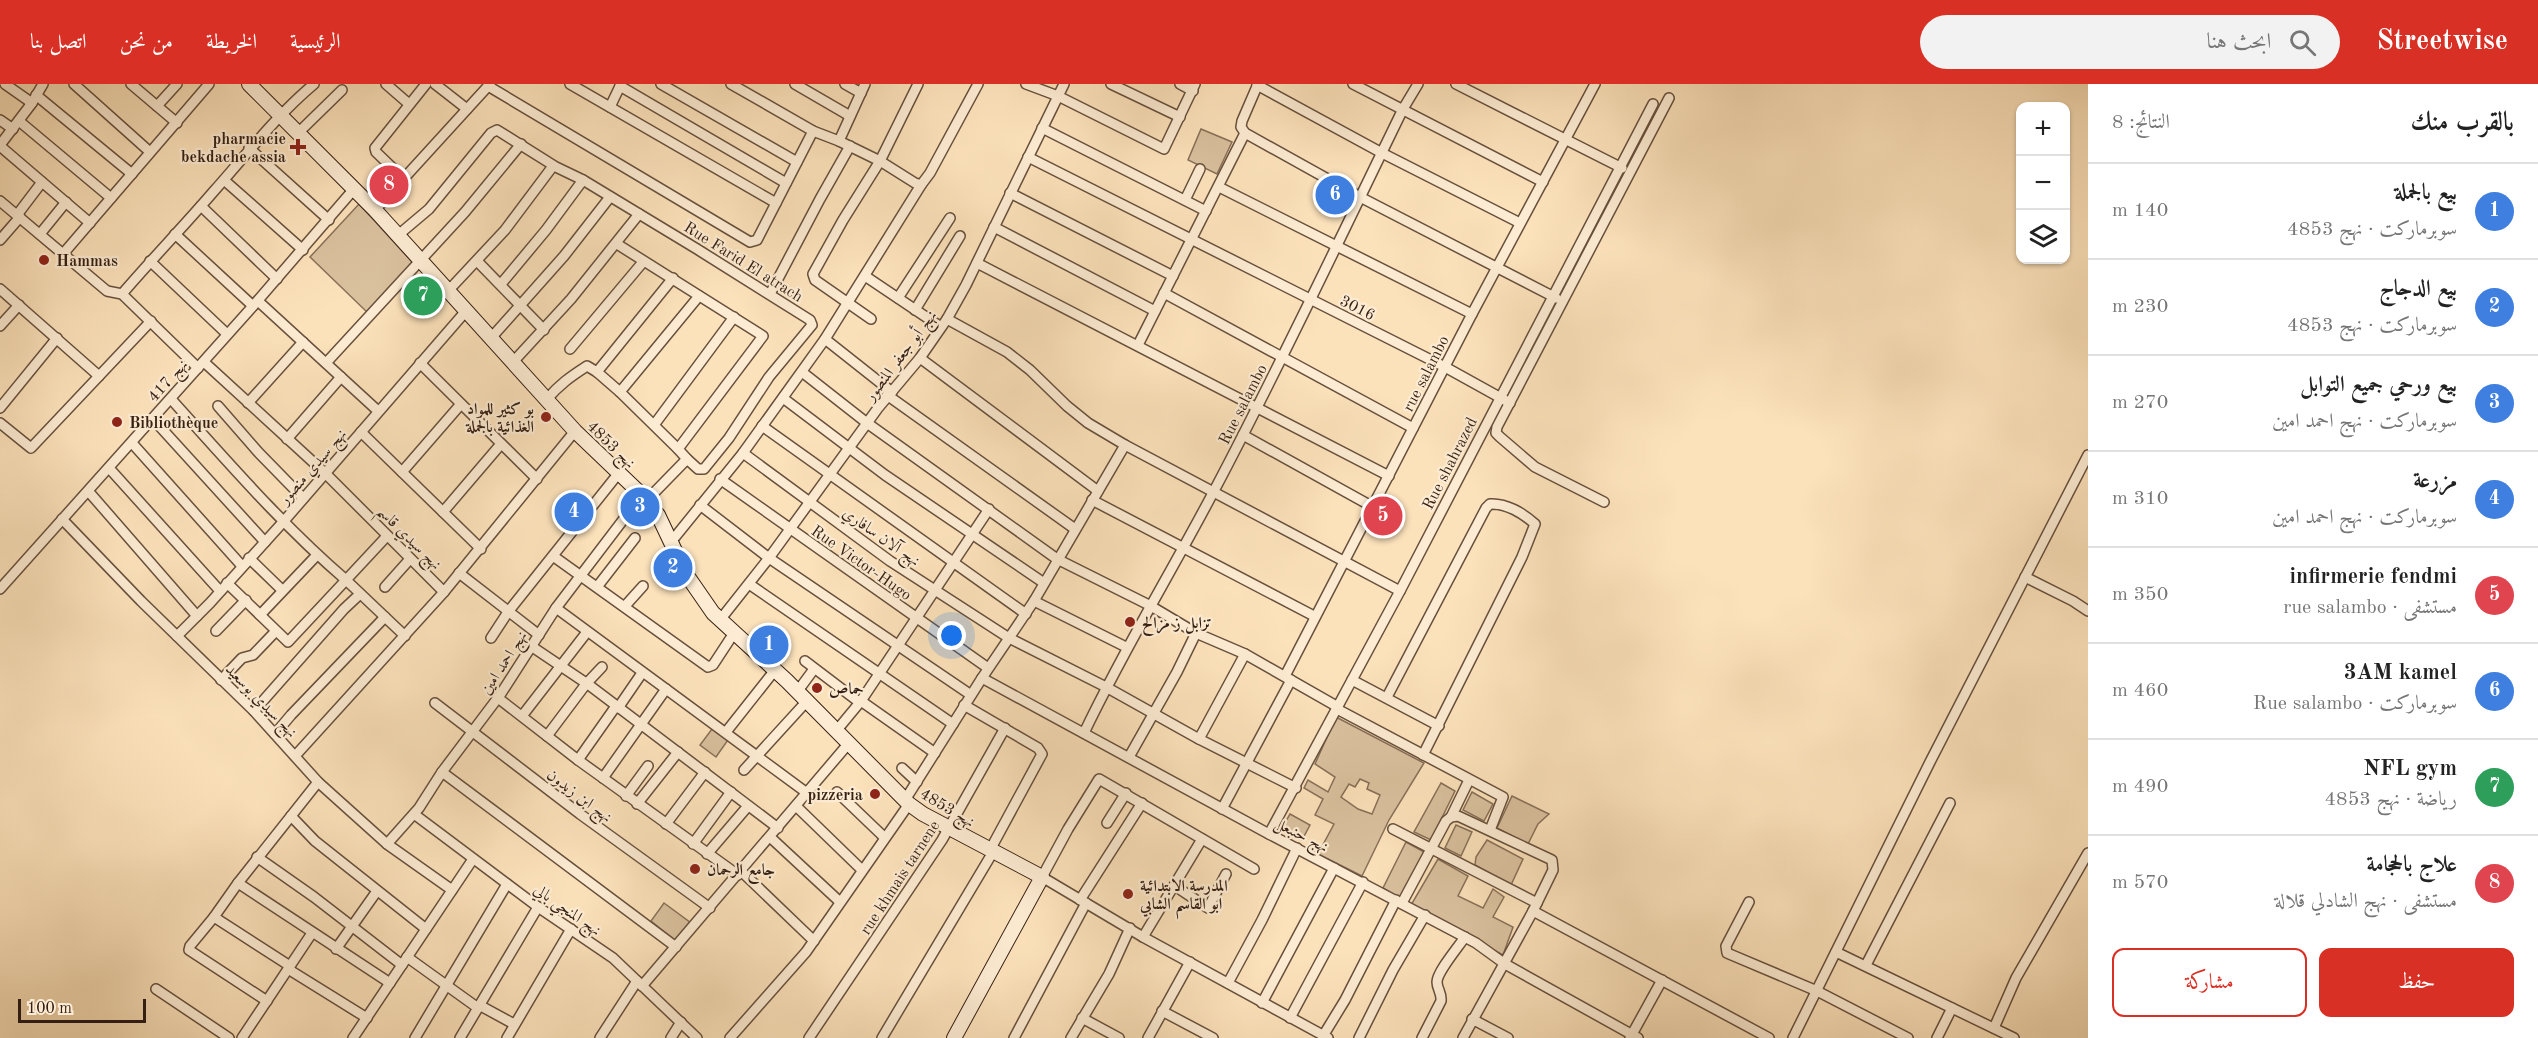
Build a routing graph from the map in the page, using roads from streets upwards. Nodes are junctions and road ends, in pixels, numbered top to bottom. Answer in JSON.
{"nodes":[{"id":1,"x":5,"y":84,"type":"edge"},
{"id":2,"x":43,"y":84,"type":"edge"},
{"id":3,"x":74,"y":84,"type":"edge"},
{"id":4,"x":131,"y":84,"type":"edge"},
{"id":5,"x":177,"y":84,"type":"edge"},
{"id":6,"x":209,"y":84,"type":"edge"},
{"id":7,"x":250,"y":84,"type":"edge"},
{"id":8,"x":386,"y":84,"type":"edge"},
{"id":9,"x":426,"y":84,"type":"edge"},
{"id":10,"x":435,"y":84,"type":"edge"},
{"id":11,"x":570,"y":84,"type":"edge"},
{"id":12,"x":662,"y":84,"type":"edge"},
{"id":13,"x":731,"y":84,"type":"edge"},
{"id":14,"x":795,"y":84,"type":"edge"},
{"id":15,"x":845,"y":84,"type":"edge"},
{"id":16,"x":918,"y":84,"type":"edge"},
{"id":17,"x":978,"y":84,"type":"edge"},
{"id":18,"x":1026,"y":84,"type":"edge"},
{"id":19,"x":1064,"y":84,"type":"edge"},
{"id":20,"x":1111,"y":84,"type":"edge"},
{"id":21,"x":1180,"y":84,"type":"edge"},
{"id":22,"x":1353,"y":84,"type":"edge"},
{"id":23,"x":1418,"y":84,"type":"edge"},
{"id":24,"x":1595,"y":84,"type":"edge"},
{"id":25,"x":489,"y":85,"type":"edge"},
{"id":26,"x":621,"y":85,"type":"edge"},
{"id":27,"x":1257,"y":85,"type":"edge"},
{"id":28,"x":1460,"y":85,"type":"edge"},
{"id":29,"x":308,"y":86,"type":"edge"},
{"id":30,"x":1194,"y":87,"type":"edge"},
{"id":31,"x":863,"y":89,"type":"edge"},
{"id":32,"x":342,"y":90,"type":"dead end"},
{"id":33,"x":1058,"y":96,"type":"junction"},
{"id":34,"x":1669,"y":98,"type":"dead end"},
{"id":35,"x":34,"y":99,"type":"junction"},
{"id":36,"x":409,"y":104,"type":"junction"},
{"id":37,"x":1653,"y":104,"type":"dead end"},
{"id":38,"x":157,"y":106,"type":"junction"},
{"id":39,"x":610,"y":107,"type":"junction"},
{"id":40,"x":467,"y":109,"type":"junction"},
{"id":41,"x":1403,"y":110,"type":"junction"},
{"id":42,"x":279,"y":114,"type":"junction"},
{"id":43,"x":850,"y":116,"type":"junction"},
{"id":44,"x":1180,"y":117,"type":"junction"},
{"id":45,"x":0,"y":120,"type":"edge"},
{"id":46,"x":177,"y":123,"type":"junction"},
{"id":47,"x":16,"y":125,"type":"junction"},
{"id":48,"x":1042,"y":128,"type":"junction"},
{"id":49,"x":813,"y":131,"type":"junction"},
{"id":50,"x":298,"y":133,"type":"junction"},
{"id":51,"x":1245,"y":133,"type":"junction"},
{"id":52,"x":1565,"y":140,"type":"junction"},
{"id":53,"x":838,"y":141,"type":"junction"},
{"id":54,"x":521,"y":144,"type":"junction"},
{"id":55,"x":0,"y":146,"type":"edge"},
{"id":56,"x":850,"y":146,"type":"junction"},
{"id":57,"x":249,"y":148,"type":"junction"},
{"id":58,"x":150,"y":152,"type":"junction"},
{"id":59,"x":1382,"y":153,"type":"junction"},
{"id":60,"x":1028,"y":157,"type":"junction"},
{"id":61,"x":879,"y":161,"type":"junction"},
{"id":62,"x":796,"y":162,"type":"junction"},
{"id":63,"x":555,"y":166,"type":"junction"},
{"id":64,"x":1619,"y":166,"type":"junction"},
{"id":65,"x":1200,"y":169,"type":"dead end"},
{"id":66,"x":1630,"y":171,"type":"junction"},
{"id":67,"x":132,"y":174,"type":"junction"},
{"id":68,"x":403,"y":178,"type":"junction"},
{"id":69,"x":224,"y":180,"type":"junction"},
{"id":70,"x":583,"y":180,"type":"junction"},
{"id":71,"x":42,"y":182,"type":"junction"},
{"id":72,"x":1543,"y":182,"type":"junction"},
{"id":73,"x":786,"y":183,"type":"junction"},
{"id":74,"x":921,"y":185,"type":"junction"},
{"id":75,"x":1219,"y":187,"type":"junction"},
{"id":76,"x":354,"y":189,"type":"junction"},
{"id":77,"x":1010,"y":193,"type":"junction"},
{"id":78,"x":610,"y":197,"type":"junction"},
{"id":79,"x":1360,"y":197,"type":"junction"},
{"id":80,"x":111,"y":198,"type":"junction"},
{"id":81,"x":1185,"y":200,"type":"junction"},
{"id":82,"x":0,"y":201,"type":"edge"},
{"id":83,"x":66,"y":202,"type":"junction"},
{"id":84,"x":776,"y":203,"type":"junction"},
{"id":85,"x":201,"y":206,"type":"junction"},
{"id":86,"x":375,"y":210,"type":"junction"},
{"id":87,"x":1206,"y":211,"type":"junction"},
{"id":88,"x":639,"y":214,"type":"junction"},
{"id":89,"x":18,"y":216,"type":"junction"},
{"id":90,"x":950,"y":218,"type":"dead end"},
{"id":91,"x":329,"y":220,"type":"junction"},
{"id":92,"x":90,"y":223,"type":"junction"},
{"id":93,"x":1520,"y":223,"type":"junction"},
{"id":94,"x":994,"y":227,"type":"junction"},
{"id":95,"x":40,"y":234,"type":"junction"},
{"id":96,"x":175,"y":234,"type":"junction"},
{"id":97,"x":397,"y":236,"type":"junction"},
{"id":98,"x":960,"y":236,"type":"dead end"},
{"id":99,"x":0,"y":240,"type":"edge"},
{"id":100,"x":1191,"y":240,"type":"junction"},
{"id":101,"x":617,"y":244,"type":"junction"},
{"id":102,"x":1338,"y":247,"type":"junction"},
{"id":103,"x":303,"y":250,"type":"junction"},
{"id":104,"x":63,"y":254,"type":"junction"},
{"id":105,"x":420,"y":260,"type":"junction"},
{"id":106,"x":150,"y":261,"type":"junction"},
{"id":107,"x":478,"y":262,"type":"junction"},
{"id":108,"x":643,"y":262,"type":"junction"},
{"id":109,"x":977,"y":263,"type":"junction"},
{"id":110,"x":1497,"y":267,"type":"junction"},
{"id":111,"x":865,"y":276,"type":"junction"},
{"id":112,"x":1173,"y":276,"type":"junction"},
{"id":113,"x":673,"y":278,"type":"junction"},
{"id":114,"x":277,"y":279,"type":"junction"},
{"id":115,"x":501,"y":284,"type":"junction"},
{"id":116,"x":0,"y":289,"type":"edge"},
{"id":117,"x":448,"y":291,"type":"junction"},
{"id":118,"x":1164,"y":293,"type":"junction"},
{"id":119,"x":122,"y":294,"type":"junction"},
{"id":120,"x":770,"y":294,"type":"junction"},
{"id":121,"x":699,"y":296,"type":"junction"},
{"id":122,"x":1552,"y":297,"type":"junction"},
{"id":123,"x":898,"y":298,"type":"junction"},
{"id":124,"x":1310,"y":300,"type":"junction"},
{"id":125,"x":1563,"y":302,"type":"junction"},
{"id":126,"x":256,"y":303,"type":"junction"},
{"id":127,"x":849,"y":303,"type":"junction"},
{"id":128,"x":19,"y":305,"type":"junction"},
{"id":129,"x":520,"y":307,"type":"junction"},
{"id":130,"x":466,"y":310,"type":"junction"},
{"id":131,"x":915,"y":310,"type":"junction"},
{"id":132,"x":1155,"y":311,"type":"junction"},
{"id":133,"x":1472,"y":314,"type":"junction"},
{"id":134,"x":734,"y":317,"type":"junction"},
{"id":135,"x":872,"y":319,"type":"dead end"},
{"id":136,"x":151,"y":321,"type":"junction"},
{"id":137,"x":944,"y":323,"type":"junction"},
{"id":138,"x":0,"y":326,"type":"edge"},
{"id":139,"x":544,"y":330,"type":"junction"},
{"id":140,"x":227,"y":334,"type":"junction"},
{"id":141,"x":57,"y":338,"type":"junction"},
{"id":142,"x":491,"y":338,"type":"junction"},
{"id":143,"x":825,"y":339,"type":"junction"},
{"id":144,"x":303,"y":342,"type":"junction"},
{"id":145,"x":1138,"y":345,"type":"junction"},
{"id":146,"x":570,"y":349,"type":"dead end"},
{"id":147,"x":1282,"y":356,"type":"junction"},
{"id":148,"x":920,"y":358,"type":"junction"},
{"id":149,"x":513,"y":362,"type":"junction"},
{"id":150,"x":326,"y":363,"type":"junction"},
{"id":151,"x":420,"y":363,"type":"junction"},
{"id":152,"x":201,"y":365,"type":"junction"},
{"id":153,"x":1445,"y":367,"type":"junction"},
{"id":154,"x":597,"y":372,"type":"junction"},
{"id":155,"x":802,"y":372,"type":"junction"},
{"id":156,"x":99,"y":376,"type":"junction"},
{"id":157,"x":341,"y":377,"type":"junction"},
{"id":158,"x":620,"y":392,"type":"junction"},
{"id":159,"x":890,"y":394,"type":"junction"},
{"id":160,"x":783,"y":398,"type":"junction"},
{"id":161,"x":1500,"y":398,"type":"junction"},
{"id":162,"x":171,"y":399,"type":"junction"},
{"id":163,"x":546,"y":400,"type":"junction"},
{"id":164,"x":248,"y":403,"type":"junction"},
{"id":165,"x":1510,"y":403,"type":"junction"},
{"id":166,"x":461,"y":404,"type":"junction"},
{"id":167,"x":218,"y":406,"type":"dead end"},
{"id":168,"x":0,"y":408,"type":"edge"},
{"id":169,"x":1256,"y":408,"type":"junction"},
{"id":170,"x":378,"y":411,"type":"junction"},
{"id":171,"x":153,"y":419,"type":"junction"},
{"id":172,"x":0,"y":423,"type":"edge"},
{"id":173,"x":867,"y":423,"type":"junction"},
{"id":174,"x":654,"y":425,"type":"junction"},
{"id":175,"x":762,"y":426,"type":"junction"},
{"id":176,"x":1413,"y":428,"type":"junction"},
{"id":177,"x":575,"y":431,"type":"junction"},
{"id":178,"x":361,"y":432,"type":"junction"},
{"id":179,"x":1243,"y":435,"type":"junction"},
{"id":180,"x":286,"y":439,"type":"junction"},
{"id":181,"x":132,"y":443,"type":"junction"},
{"id":182,"x":501,"y":444,"type":"junction"},
{"id":183,"x":1125,"y":446,"type":"junction"},
{"id":184,"x":849,"y":448,"type":"junction"},
{"id":185,"x":678,"y":449,"type":"junction"},
{"id":186,"x":743,"y":453,"type":"junction"},
{"id":187,"x":2088,"y":455,"type":"edge"},
{"id":188,"x":687,"y":459,"type":"junction"},
{"id":189,"x":109,"y":468,"type":"junction"},
{"id":190,"x":402,"y":472,"type":"junction"},
{"id":191,"x":325,"y":473,"type":"junction"},
{"id":192,"x":618,"y":474,"type":"junction"},
{"id":193,"x":830,"y":476,"type":"junction"},
{"id":194,"x":1389,"y":476,"type":"junction"},
{"id":195,"x":537,"y":479,"type":"junction"},
{"id":196,"x":720,"y":479,"type":"junction"},
{"id":197,"x":1098,"y":490,"type":"junction"},
{"id":198,"x":1214,"y":491,"type":"junction"},
{"id":199,"x":89,"y":492,"type":"junction"},
{"id":200,"x":303,"y":498,"type":"junction"},
{"id":201,"x":644,"y":498,"type":"junction"},
{"id":202,"x":1092,"y":500,"type":"junction"},
{"id":203,"x":1604,"y":502,"type":"dead end"},
{"id":204,"x":810,"y":503,"type":"junction"},
{"id":205,"x":700,"y":505,"type":"junction"},
{"id":206,"x":1373,"y":507,"type":"junction"},
{"id":207,"x":989,"y":509,"type":"junction"},
{"id":208,"x":443,"y":512,"type":"junction"},
{"id":209,"x":62,"y":519,"type":"junction"},
{"id":210,"x":284,"y":521,"type":"junction"},
{"id":211,"x":1075,"y":529,"type":"junction"},
{"id":212,"x":790,"y":530,"type":"junction"},
{"id":213,"x":972,"y":535,"type":"junction"},
{"id":214,"x":387,"y":536,"type":"junction"},
{"id":215,"x":635,"y":538,"type":"dead end"},
{"id":216,"x":265,"y":542,"type":"junction"},
{"id":217,"x":672,"y":542,"type":"junction"},
{"id":218,"x":1183,"y":547,"type":"junction"},
{"id":219,"x":481,"y":549,"type":"junction"},
{"id":220,"x":317,"y":555,"type":"junction"},
{"id":221,"x":553,"y":556,"type":"junction"},
{"id":222,"x":249,"y":558,"type":"junction"},
{"id":223,"x":769,"y":558,"type":"junction"},
{"id":224,"x":410,"y":559,"type":"junction"},
{"id":225,"x":1057,"y":559,"type":"junction"},
{"id":226,"x":1343,"y":561,"type":"junction"},
{"id":227,"x":954,"y":563,"type":"junction"},
{"id":228,"x":242,"y":566,"type":"junction"},
{"id":229,"x":459,"y":573,"type":"junction"},
{"id":230,"x":581,"y":575,"type":"junction"},
{"id":231,"x":2025,"y":577,"type":"junction"},
{"id":232,"x":346,"y":580,"type":"junction"},
{"id":233,"x":227,"y":583,"type":"junction"},
{"id":234,"x":1044,"y":583,"type":"junction"},
{"id":235,"x":749,"y":584,"type":"junction"},
{"id":236,"x":597,"y":586,"type":"junction"},
{"id":237,"x":643,"y":586,"type":"dead end"},
{"id":238,"x":385,"y":587,"type":"dead end"},
{"id":239,"x":0,"y":589,"type":"edge"},
{"id":240,"x":282,"y":590,"type":"junction"},
{"id":241,"x":220,"y":591,"type":"junction"},
{"id":242,"x":935,"y":591,"type":"junction"},
{"id":243,"x":1400,"y":591,"type":"junction"},
{"id":244,"x":444,"y":592,"type":"junction"},
{"id":245,"x":360,"y":594,"type":"junction"},
{"id":246,"x":246,"y":600,"type":"junction"},
{"id":247,"x":1034,"y":602,"type":"junction"},
{"id":248,"x":1149,"y":605,"type":"junction"},
{"id":249,"x":625,"y":606,"type":"junction"},
{"id":250,"x":556,"y":608,"type":"junction"},
{"id":251,"x":2088,"y":611,"type":"edge"},
{"id":252,"x":508,"y":612,"type":"junction"},
{"id":253,"x":1026,"y":614,"type":"junction"},
{"id":254,"x":260,"y":615,"type":"junction"},
{"id":255,"x":197,"y":616,"type":"junction"},
{"id":256,"x":1314,"y":616,"type":"junction"},
{"id":257,"x":386,"y":617,"type":"junction"},
{"id":258,"x":916,"y":619,"type":"junction"},
{"id":259,"x":720,"y":620,"type":"junction"},
{"id":260,"x":276,"y":630,"type":"junction"},
{"id":261,"x":216,"y":631,"type":"dead end"},
{"id":262,"x":587,"y":632,"type":"junction"},
{"id":263,"x":734,"y":633,"type":"junction"},
{"id":264,"x":1196,"y":633,"type":"junction"},
{"id":265,"x":539,"y":635,"type":"junction"},
{"id":266,"x":177,"y":636,"type":"junction"},
{"id":267,"x":405,"y":636,"type":"junction"},
{"id":268,"x":491,"y":638,"type":"dead end"},
{"id":269,"x":1009,"y":638,"type":"junction"},
{"id":270,"x":531,"y":646,"type":"junction"},
{"id":271,"x":898,"y":646,"type":"junction"},
{"id":272,"x":1126,"y":647,"type":"junction"},
{"id":273,"x":1245,"y":654,"type":"junction"},
{"id":274,"x":805,"y":661,"type":"dead end"},
{"id":275,"x":561,"y":666,"type":"junction"},
{"id":276,"x":602,"y":667,"type":"dead end"},
{"id":277,"x":988,"y":668,"type":"junction"},
{"id":278,"x":814,"y":669,"type":"junction"},
{"id":279,"x":775,"y":670,"type":"junction"},
{"id":280,"x":642,"y":673,"type":"junction"},
{"id":281,"x":879,"y":673,"type":"junction"},
{"id":282,"x":982,"y":678,"type":"junction"},
{"id":283,"x":1288,"y":678,"type":"junction"},
{"id":284,"x":221,"y":680,"type":"junction"},
{"id":285,"x":1352,"y":680,"type":"junction"},
{"id":286,"x":586,"y":684,"type":"junction"},
{"id":287,"x":1106,"y":687,"type":"junction"},
{"id":288,"x":666,"y":689,"type":"junction"},
{"id":289,"x":971,"y":694,"type":"junction"},
{"id":290,"x":802,"y":696,"type":"junction"},
{"id":291,"x":1387,"y":697,"type":"junction"},
{"id":292,"x":498,"y":698,"type":"junction"},
{"id":293,"x":860,"y":702,"type":"junction"},
{"id":294,"x":435,"y":703,"type":"dead end"},
{"id":295,"x":964,"y":705,"type":"junction"},
{"id":296,"x":617,"y":707,"type":"junction"},
{"id":297,"x":1337,"y":708,"type":"junction"},
{"id":298,"x":254,"y":711,"type":"junction"},
{"id":299,"x":1152,"y":713,"type":"junction"},
{"id":300,"x":522,"y":716,"type":"junction"},
{"id":301,"x":952,"y":724,"type":"junction"},
{"id":302,"x":641,"y":725,"type":"junction"},
{"id":303,"x":1439,"y":726,"type":"junction"},
{"id":304,"x":1005,"y":728,"type":"junction"},
{"id":305,"x":837,"y":730,"type":"junction"},
{"id":306,"x":471,"y":732,"type":"junction"},
{"id":307,"x":726,"y":732,"type":"junction"},
{"id":308,"x":1084,"y":733,"type":"junction"},
{"id":309,"x":275,"y":734,"type":"junction"},
{"id":310,"x":547,"y":736,"type":"junction"},
{"id":311,"x":1199,"y":739,"type":"junction"},
{"id":312,"x":849,"y":742,"type":"junction"},
{"id":313,"x":678,"y":752,"type":"junction"},
{"id":314,"x":935,"y":753,"type":"junction"},
{"id":315,"x":1423,"y":754,"type":"junction"},
{"id":316,"x":757,"y":755,"type":"junction"},
{"id":317,"x":295,"y":756,"type":"junction"},
{"id":318,"x":1129,"y":757,"type":"junction"},
{"id":319,"x":974,"y":759,"type":"dead end"},
{"id":320,"x":578,"y":760,"type":"junction"},
{"id":321,"x":983,"y":765,"type":"junction"},
{"id":322,"x":1247,"y":765,"type":"junction"},
{"id":323,"x":648,"y":766,"type":"dead end"},
{"id":324,"x":902,"y":768,"type":"dead end"},
{"id":325,"x":744,"y":770,"type":"dead end"},
{"id":326,"x":442,"y":772,"type":"junction"},
{"id":327,"x":705,"y":772,"type":"junction"},
{"id":328,"x":603,"y":778,"type":"junction"},
{"id":329,"x":1469,"y":780,"type":"junction"},
{"id":330,"x":318,"y":782,"type":"junction"},
{"id":331,"x":917,"y":782,"type":"junction"},
{"id":332,"x":1296,"y":788,"type":"junction"},
{"id":333,"x":731,"y":792,"type":"junction"},
{"id":334,"x":837,"y":792,"type":"dead end"},
{"id":335,"x":807,"y":793,"type":"junction"},
{"id":336,"x":1126,"y":793,"type":"junction"},
{"id":337,"x":626,"y":796,"type":"junction"},
{"id":338,"x":907,"y":802,"type":"junction"},
{"id":339,"x":1950,"y":802,"type":"dead end"},
{"id":340,"x":1142,"y":803,"type":"junction"},
{"id":341,"x":638,"y":804,"type":"junction"},
{"id":342,"x":748,"y":806,"type":"junction"},
{"id":343,"x":796,"y":806,"type":"junction"},
{"id":344,"x":1222,"y":809,"type":"junction"},
{"id":345,"x":414,"y":814,"type":"junction"},
{"id":346,"x":291,"y":816,"type":"junction"},
{"id":347,"x":1451,"y":817,"type":"junction"},
{"id":348,"x":1107,"y":823,"type":"dead end"},
{"id":349,"x":666,"y":824,"type":"junction"},
{"id":350,"x":778,"y":828,"type":"junction"},
{"id":351,"x":949,"y":828,"type":"junction"},
{"id":352,"x":1393,"y":829,"type":"dead end"},
{"id":353,"x":1490,"y":830,"type":"junction"},
{"id":354,"x":1269,"y":834,"type":"junction"},
{"id":355,"x":770,"y":837,"type":"junction"},
{"id":356,"x":884,"y":837,"type":"junction"},
{"id":357,"x":1202,"y":839,"type":"junction"},
{"id":358,"x":387,"y":844,"type":"junction"},
{"id":359,"x":693,"y":844,"type":"junction"},
{"id":360,"x":1298,"y":848,"type":"junction"},
{"id":361,"x":1431,"y":849,"type":"junction"},
{"id":362,"x":991,"y":851,"type":"junction"},
{"id":363,"x":707,"y":854,"type":"junction"},
{"id":364,"x":2088,"y":854,"type":"edge"},
{"id":365,"x":257,"y":857,"type":"junction"},
{"id":366,"x":473,"y":859,"type":"junction"},
{"id":367,"x":1334,"y":868,"type":"junction"},
{"id":368,"x":1254,"y":869,"type":"dead end"},
{"id":369,"x":862,"y":870,"type":"junction"},
{"id":370,"x":740,"y":873,"type":"junction"},
{"id":371,"x":1226,"y":874,"type":"dead end"},
{"id":372,"x":1042,"y":877,"type":"junction"},
{"id":373,"x":1363,"y":882,"type":"junction"},
{"id":374,"x":238,"y":883,"type":"junction"},
{"id":375,"x":507,"y":884,"type":"junction"},
{"id":376,"x":1175,"y":886,"type":"junction"},
{"id":377,"x":452,"y":890,"type":"junction"},
{"id":378,"x":377,"y":891,"type":"junction"},
{"id":379,"x":1399,"y":901,"type":"junction"},
{"id":380,"x":840,"y":902,"type":"junction"},
{"id":381,"x":1083,"y":902,"type":"junction"},
{"id":382,"x":1749,"y":902,"type":"dead end"},
{"id":383,"x":538,"y":907,"type":"junction"},
{"id":384,"x":1535,"y":907,"type":"junction"},
{"id":385,"x":710,"y":908,"type":"junction"},
{"id":386,"x":1425,"y":915,"type":"junction"},
{"id":387,"x":214,"y":917,"type":"junction"},
{"id":388,"x":352,"y":927,"type":"junction"},
{"id":389,"x":1130,"y":928,"type":"junction"},
{"id":390,"x":426,"y":929,"type":"junction"},
{"id":391,"x":571,"y":929,"type":"junction"},
{"id":392,"x":312,"y":933,"type":"junction"},
{"id":393,"x":1143,"y":937,"type":"junction"},
{"id":394,"x":1465,"y":937,"type":"junction"},
{"id":395,"x":814,"y":941,"type":"junction"},
{"id":396,"x":676,"y":947,"type":"junction"},
{"id":397,"x":336,"y":949,"type":"junction"},
{"id":398,"x":1836,"y":952,"type":"junction"},
{"id":399,"x":404,"y":961,"type":"junction"},
{"id":400,"x":1190,"y":962,"type":"junction"},
{"id":401,"x":1505,"y":964,"type":"junction"},
{"id":402,"x":1866,"y":965,"type":"junction"},
{"id":403,"x":289,"y":968,"type":"junction"},
{"id":404,"x":1662,"y":980,"type":"junction"},
{"id":405,"x":1228,"y":982,"type":"junction"},
{"id":406,"x":390,"y":983,"type":"junction"},
{"id":407,"x":640,"y":983,"type":"junction"},
{"id":408,"x":447,"y":985,"type":"junction"},
{"id":409,"x":156,"y":989,"type":"dead end"},
{"id":410,"x":1817,"y":991,"type":"junction"},
{"id":411,"x":267,"y":1001,"type":"junction"},
{"id":412,"x":1262,"y":1003,"type":"junction"},
{"id":413,"x":478,"y":1007,"type":"junction"},
{"id":414,"x":1952,"y":1008,"type":"junction"},
{"id":415,"x":1162,"y":1011,"type":"junction"},
{"id":416,"x":367,"y":1018,"type":"junction"},
{"id":417,"x":1082,"y":1018,"type":"junction"},
{"id":418,"x":1290,"y":1018,"type":"junction"},
{"id":419,"x":1472,"y":1018,"type":"junction"},
{"id":420,"x":681,"y":1022,"type":"junction"},
{"id":421,"x":514,"y":1024,"type":"junction"},
{"id":422,"x":1994,"y":1028,"type":"junction"},
{"id":423,"x":357,"y":1036,"type":"edge"},
{"id":424,"x":1325,"y":1037,"type":"edge"},
{"id":425,"x":1633,"y":1037,"type":"edge"},
{"id":426,"x":229,"y":1038,"type":"edge"},
{"id":427,"x":242,"y":1038,"type":"edge"},
{"id":428,"x":415,"y":1038,"type":"edge"},
{"id":429,"x":460,"y":1038,"type":"edge"},
{"id":430,"x":507,"y":1038,"type":"edge"},
{"id":431,"x":600,"y":1038,"type":"edge"},
{"id":432,"x":671,"y":1038,"type":"edge"},
{"id":433,"x":697,"y":1038,"type":"edge"},
{"id":434,"x":730,"y":1038,"type":"edge"},
{"id":435,"x":809,"y":1038,"type":"edge"},
{"id":436,"x":882,"y":1038,"type":"edge"},
{"id":437,"x":954,"y":1038,"type":"edge"},
{"id":438,"x":1014,"y":1038,"type":"edge"},
{"id":439,"x":1071,"y":1038,"type":"edge"},
{"id":440,"x":1119,"y":1038,"type":"edge"},
{"id":441,"x":1148,"y":1038,"type":"edge"},
{"id":442,"x":1213,"y":1038,"type":"edge"},
{"id":443,"x":1359,"y":1038,"type":"edge"},
{"id":444,"x":1422,"y":1038,"type":"edge"},
{"id":445,"x":1463,"y":1038,"type":"edge"},
{"id":446,"x":1508,"y":1038,"type":"edge"},
{"id":447,"x":1769,"y":1038,"type":"edge"},
{"id":448,"x":1793,"y":1038,"type":"edge"},
{"id":449,"x":1908,"y":1038,"type":"edge"},
{"id":450,"x":1937,"y":1038,"type":"edge"},
{"id":451,"x":2014,"y":1038,"type":"edge"}],
"edges":[{"from":1,"to":35,"type":"street"},
{"from":2,"to":35,"type":"street"},
{"from":3,"to":58,"type":"street"},
{"from":4,"to":38,"type":"street"},
{"from":5,"to":38,"type":"street"},
{"from":6,"to":46,"type":"street"},
{"from":7,"to":42,"type":"street","name":"نهج 4853"},
{"from":8,"to":36,"type":"street"},
{"from":9,"to":36,"type":"street"},
{"from":10,"to":40,"type":"street"},
{"from":11,"to":39,"type":"street"},
{"from":12,"to":62,"type":"street"},
{"from":13,"to":49,"type":"street"},
{"from":14,"to":43,"type":"street"},
{"from":15,"to":31,"type":"street"},
{"from":16,"to":61,"type":"street"},
{"from":17,"to":74,"type":"street"},
{"from":18,"to":33,"type":"street"},
{"from":19,"to":33,"type":"street","name":"نهج أبو جعفر المنصور"},
{"from":20,"to":44,"type":"street"},
{"from":21,"to":30,"type":"street"},
{"from":22,"to":41,"type":"street"},
{"from":23,"to":41,"type":"street","name":"Rue salambo"},
{"from":24,"to":52,"type":"street","name":"rue salambo"},
{"from":25,"to":40,"type":"street"},
{"from":25,"to":84,"type":"street"},
{"from":26,"to":39,"type":"street"},
{"from":26,"to":73,"type":"street"},
{"from":27,"to":51,"type":"street"},
{"from":27,"to":59,"type":"street"},
{"from":28,"to":52,"type":"street"},
{"from":29,"to":42,"type":"street"},
{"from":30,"to":44,"type":"street"},
{"from":31,"to":43,"type":"street"},
{"from":32,"to":50,"type":"street"},
{"from":33,"to":44,"type":"street"},
{"from":33,"to":48,"type":"street","name":"نهج أبو جعفر المنصور"},
{"from":34,"to":66,"type":"street"},
{"from":35,"to":47,"type":"street"},
{"from":35,"to":67,"type":"street"},
{"from":36,"to":68,"type":"street"},
{"from":37,"to":64,"type":"street","name":"Rue shahrazed"},
{"from":38,"to":46,"type":"street"},
{"from":39,"to":84,"type":"street"},
{"from":40,"to":68,"type":"street"},
{"from":41,"to":59,"type":"street","name":"Rue salambo"},
{"from":41,"to":72,"type":"street"},
{"from":42,"to":50,"type":"street","name":"نهج 4853"},
{"from":42,"to":57,"type":"street"},
{"from":43,"to":53,"type":"street"},
{"from":45,"to":47,"type":"street"},
{"from":46,"to":58,"type":"street"},
{"from":47,"to":55,"type":"street"},
{"from":47,"to":80,"type":"street"},
{"from":48,"to":60,"type":"street","name":"نهج أبو جعفر المنصور"},
{"from":48,"to":81,"type":"street"},
{"from":49,"to":53,"type":"street"},
{"from":49,"to":62,"type":"street"},
{"from":50,"to":76,"type":"street","name":"نهج 4853"},
{"from":51,"to":75,"type":"street"},
{"from":51,"to":79,"type":"street"},
{"from":52,"to":64,"type":"street"},
{"from":52,"to":72,"type":"street","name":"rue salambo"},
{"from":53,"to":56,"type":"street"},
{"from":54,"to":63,"type":"street","name":"Rue Farid El atrach"},
{"from":54,"to":97,"type":"street","name":"Rue Farid El atrach"},
{"from":54,"to":105,"type":"street"},
{"from":55,"to":71,"type":"street"},
{"from":56,"to":61,"type":"street"},
{"from":56,"to":120,"type":"street"},
{"from":57,"to":69,"type":"street"},
{"from":57,"to":91,"type":"street"},
{"from":58,"to":67,"type":"street"},
{"from":59,"to":79,"type":"street","name":"Rue salambo"},
{"from":59,"to":93,"type":"street"},
{"from":60,"to":77,"type":"street","name":"نهج أبو جعفر المنصور"},
{"from":60,"to":100,"type":"street","name":"3016"},
{"from":61,"to":74,"type":"street"},
{"from":61,"to":127,"type":"street"},
{"from":62,"to":73,"type":"street"},
{"from":63,"to":70,"type":"street","name":"Rue Farid El atrach"},
{"from":63,"to":107,"type":"street"},
{"from":64,"to":66,"type":"street"},
{"from":64,"to":122,"type":"street","name":"Rue shahrazed"},
{"from":65,"to":81,"type":"street"},
{"from":66,"to":125,"type":"street"},
{"from":67,"to":80,"type":"street"},
{"from":68,"to":86,"type":"street"},
{"from":69,"to":85,"type":"street"},
{"from":69,"to":103,"type":"street"},
{"from":70,"to":78,"type":"street","name":"Rue Farid El atrach"},
{"from":70,"to":115,"type":"street"},
{"from":71,"to":83,"type":"street"},
{"from":71,"to":89,"type":"street"},
{"from":72,"to":93,"type":"street","name":"rue salambo"},
{"from":73,"to":84,"type":"street"},
{"from":74,"to":111,"type":"street"},
{"from":75,"to":87,"type":"street"},
{"from":75,"to":102,"type":"street"},
{"from":76,"to":86,"type":"street","name":"نهج 4853"},
{"from":76,"to":91,"type":"street","name":"نهج 417"},
{"from":77,"to":94,"type":"street","name":"نهج أبو جعفر المنصور"},
{"from":77,"to":112,"type":"street"},
{"from":78,"to":88,"type":"street","name":"Rue Farid El atrach"},
{"from":78,"to":129,"type":"street"},
{"from":79,"to":102,"type":"street","name":"Rue salambo"},
{"from":79,"to":110,"type":"street"},
{"from":80,"to":92,"type":"street"},
{"from":81,"to":87,"type":"street"},
{"from":82,"to":89,"type":"street","name":"نهج سيدي قاسم"},
{"from":83,"to":92,"type":"street"},
{"from":83,"to":95,"type":"street"},
{"from":85,"to":96,"type":"street"},
{"from":85,"to":114,"type":"street"},
{"from":86,"to":97,"type":"street","name":"نهج 4853"},
{"from":87,"to":100,"type":"street"},
{"from":88,"to":101,"type":"street"},
{"from":88,"to":120,"type":"street","name":"Rue Farid El atrach"},
{"from":89,"to":95,"type":"street","name":"نهج سيدي قاسم"},
{"from":89,"to":99,"type":"street"},
{"from":90,"to":123,"type":"street"},
{"from":91,"to":103,"type":"street","name":"نهج 417"},
{"from":92,"to":104,"type":"street"},
{"from":93,"to":110,"type":"street","name":"rue salambo"},
{"from":94,"to":109,"type":"street","name":"نهج أبو جعفر المنصور"},
{"from":94,"to":132,"type":"street"},
{"from":95,"to":104,"type":"street","name":"نهج سيدي قاسم"},
{"from":96,"to":106,"type":"street"},
{"from":96,"to":126,"type":"street"},
{"from":97,"to":105,"type":"street","name":"نهج 4853"},
{"from":98,"to":131,"type":"street"},
{"from":100,"to":112,"type":"street"},
{"from":100,"to":124,"type":"street","name":"3016"},
{"from":101,"to":108,"type":"street"},
{"from":101,"to":139,"type":"street"},
{"from":102,"to":124,"type":"street","name":"Rue salambo"},
{"from":102,"to":133,"type":"street"},
{"from":103,"to":114,"type":"street","name":"نهج 417"},
{"from":104,"to":119,"type":"street","name":"نهج سيدي قاسم"},
{"from":105,"to":117,"type":"street","name":"نهج 4853"},
{"from":105,"to":150,"type":"street"},
{"from":106,"to":119,"type":"street"},
{"from":106,"to":140,"type":"street"},
{"from":107,"to":115,"type":"street"},
{"from":107,"to":117,"type":"street"},
{"from":108,"to":113,"type":"street"},
{"from":108,"to":146,"type":"street"},
{"from":109,"to":137,"type":"street","name":"نهج أبو جعفر المنصور"},
{"from":109,"to":145,"type":"street"},
{"from":110,"to":122,"type":"street"},
{"from":110,"to":133,"type":"street","name":"rue salambo"},
{"from":111,"to":123,"type":"street"},
{"from":111,"to":127,"type":"street"},
{"from":112,"to":118,"type":"street"},
{"from":113,"to":121,"type":"street"},
{"from":113,"to":154,"type":"street"},
{"from":114,"to":126,"type":"street","name":"نهج 417"},
{"from":115,"to":129,"type":"street"},
{"from":116,"to":128,"type":"street"},
{"from":117,"to":130,"type":"street","name":"نهج 4853"},
{"from":118,"to":132,"type":"street"},
{"from":118,"to":147,"type":"street"},
{"from":119,"to":136,"type":"street","name":"نهج سيدي قاسم"},
{"from":120,"to":188,"type":"street","name":"Rue Farid El atrach"},
{"from":121,"to":134,"type":"street"},
{"from":121,"to":158,"type":"street"},
{"from":122,"to":125,"type":"street"},
{"from":122,"to":161,"type":"street","name":"Rue shahrazed"},
{"from":123,"to":131,"type":"street"},
{"from":124,"to":147,"type":"street","name":"Rue salambo"},
{"from":124,"to":153,"type":"street","name":"3016"},
{"from":125,"to":165,"type":"street"},
{"from":126,"to":140,"type":"street","name":"نهج 417"},
{"from":126,"to":144,"type":"street"},
{"from":127,"to":135,"type":"street"},
{"from":127,"to":143,"type":"street"},
{"from":128,"to":138,"type":"street"},
{"from":128,"to":141,"type":"street"},
{"from":129,"to":139,"type":"street"},
{"from":129,"to":142,"type":"street"},
{"from":130,"to":142,"type":"street","name":"نهج 4853"},
{"from":130,"to":151,"type":"street","name":"نهج سيدي منصور"},
{"from":131,"to":137,"type":"street"},
{"from":132,"to":145,"type":"street"},
{"from":133,"to":153,"type":"street","name":"rue salambo"},
{"from":134,"to":174,"type":"street"},
{"from":134,"to":185,"type":"street"},
{"from":136,"to":152,"type":"street","name":"نهج سيدي قاسم"},
{"from":136,"to":156,"type":"street"},
{"from":137,"to":148,"type":"street","name":"نهج أبو جعفر المنصور"},
{"from":137,"to":183,"type":"street"},
{"from":139,"to":149,"type":"street"},
{"from":140,"to":152,"type":"street","name":"نهج 417"},
{"from":141,"to":156,"type":"street"},
{"from":141,"to":168,"type":"street"},
{"from":142,"to":149,"type":"street","name":"نهج 4853"},
{"from":143,"to":155,"type":"street"},
{"from":143,"to":159,"type":"street"},
{"from":144,"to":150,"type":"street"},
{"from":144,"to":164,"type":"street"},
{"from":145,"to":169,"type":"street"},
{"from":147,"to":169,"type":"street","name":"Rue salambo"},
{"from":147,"to":176,"type":"street"},
{"from":148,"to":159,"type":"street","name":"نهج أبو جعفر المنصور"},
{"from":148,"to":197,"type":"street"},
{"from":149,"to":163,"type":"street","name":"نهج 4853"},
{"from":150,"to":157,"type":"street"},
{"from":151,"to":166,"type":"street"},
{"from":151,"to":170,"type":"street","name":"نهج سيدي منصور"},
{"from":152,"to":162,"type":"street","name":"نهج 417"},
{"from":152,"to":164,"type":"street","name":"نهج سيدي قاسم"},
{"from":153,"to":161,"type":"street","name":"3016"},
{"from":153,"to":176,"type":"street","name":"rue salambo"},
{"from":154,"to":158,"type":"street"},
{"from":154,"to":163,"type":"street"},
{"from":155,"to":160,"type":"street"},
{"from":155,"to":173,"type":"street"},
{"from":156,"to":172,"type":"street"},
{"from":157,"to":170,"type":"street"},
{"from":157,"to":180,"type":"street"},
{"from":158,"to":174,"type":"street"},
{"from":159,"to":173,"type":"street","name":"نهج أبو جعفر المنصور"},
{"from":159,"to":211,"type":"street"},
{"from":160,"to":175,"type":"street"},
{"from":160,"to":184,"type":"street"},
{"from":161,"to":165,"type":"street","name":"3016"},
{"from":161,"to":243,"type":"street","name":"Rue shahrazed"},
{"from":162,"to":171,"type":"street","name":"نهج 417"},
{"from":162,"to":210,"type":"street"},
{"from":163,"to":177,"type":"street","name":"نهج 4853"},
{"from":164,"to":180,"type":"street","name":"نهج سيدي قاسم"},
{"from":165,"to":203,"type":"street"},
{"from":166,"to":182,"type":"street"},
{"from":166,"to":190,"type":"street"},
{"from":167,"to":200,"type":"street"},
{"from":169,"to":179,"type":"street","name":"Rue salambo"},
{"from":169,"to":194,"type":"street"},
{"from":170,"to":178,"type":"street","name":"نهج سيدي منصور"},
{"from":171,"to":181,"type":"street","name":"نهج 417"},
{"from":171,"to":216,"type":"street"},
{"from":173,"to":184,"type":"street","name":"نهج أبو جعفر المنصور"},
{"from":173,"to":207,"type":"street"},
{"from":174,"to":185,"type":"street"},
{"from":175,"to":186,"type":"street"},
{"from":175,"to":193,"type":"street"},
{"from":176,"to":194,"type":"street","name":"rue salambo"},
{"from":177,"to":192,"type":"street","name":"نهج 4853"},
{"from":177,"to":195,"type":"street","name":"نهج سيدي قاسم"},
{"from":178,"to":190,"type":"street"},
{"from":178,"to":191,"type":"street","name":"نهج سيدي منصور"},
{"from":179,"to":198,"type":"street","name":"Rue salambo"},
{"from":179,"to":206,"type":"street"},
{"from":180,"to":191,"type":"street","name":"نهج سيدي قاسم"},
{"from":181,"to":189,"type":"street","name":"نهج 417"},
{"from":181,"to":228,"type":"street"},
{"from":182,"to":195,"type":"street"},
{"from":182,"to":208,"type":"street"},
{"from":183,"to":197,"type":"street"},
{"from":183,"to":198,"type":"street"},
{"from":184,"to":193,"type":"street","name":"نهج أبو جعفر المنصور"},
{"from":184,"to":213,"type":"street"},
{"from":185,"to":188,"type":"street"},
{"from":186,"to":196,"type":"street"},
{"from":186,"to":204,"type":"street","name":"نهج آلان سافاري"},
{"from":187,"to":231,"type":"street"},
{"from":188,"to":201,"type":"street"},
{"from":189,"to":199,"type":"street","name":"نهج 417"},
{"from":189,"to":241,"type":"street"},
{"from":190,"to":208,"type":"street"},
{"from":191,"to":200,"type":"street","name":"نهج سيدي منصور"},
{"from":191,"to":214,"type":"street","name":"نهج سيدي قاسم"},
{"from":192,"to":201,"type":"street","name":"نهج 4853"},
{"from":192,"to":221,"type":"street"},
{"from":193,"to":204,"type":"street","name":"نهج أبو جعفر المنصور"},
{"from":193,"to":227,"type":"street"},
{"from":194,"to":206,"type":"street","name":"rue salambo"},
{"from":195,"to":219,"type":"street","name":"نهج سيدي قاسم"},
{"from":196,"to":205,"type":"street"},
{"from":196,"to":212,"type":"street","name":"Rue Victor-Hugo"},
{"from":197,"to":202,"type":"street"},
{"from":198,"to":218,"type":"street","name":"Rue salambo"},
{"from":198,"to":226,"type":"street"},
{"from":199,"to":209,"type":"street","name":"نهج 417"},
{"from":199,"to":255,"type":"street"},
{"from":200,"to":210,"type":"street","name":"نهج سيدي منصور"},
{"from":201,"to":217,"type":"street","name":"نهج 4853"},
{"from":201,"to":230,"type":"street","name":"نهج احمد امين"},
{"from":202,"to":211,"type":"street"},
{"from":202,"to":218,"type":"street"},
{"from":204,"to":212,"type":"street","name":"نهج أبو جعفر المنصور"},
{"from":204,"to":242,"type":"street","name":"نهج آلان سافاري"},
{"from":205,"to":217,"type":"street"},
{"from":205,"to":223,"type":"street"},
{"from":206,"to":226,"type":"street","name":"rue salambo"},
{"from":207,"to":213,"type":"street"},
{"from":207,"to":225,"type":"street"},
{"from":208,"to":219,"type":"street"},
{"from":209,"to":239,"type":"street","name":"نهج 417"},
{"from":209,"to":266,"type":"street","name":"نهج سيدي بوسعيد"},
{"from":210,"to":216,"type":"street","name":"نهج سيدي منصور"},
{"from":210,"to":220,"type":"street"},
{"from":211,"to":225,"type":"street"},
{"from":212,"to":223,"type":"street","name":"نهج أبو جعفر المنصور"},
{"from":212,"to":258,"type":"street","name":"Rue Victor-Hugo"},
{"from":213,"to":227,"type":"street"},
{"from":213,"to":234,"type":"street"},
{"from":214,"to":224,"type":"street","name":"نهج سيدي قاسم"},
{"from":214,"to":232,"type":"street"},
{"from":215,"to":236,"type":"street"},
{"from":216,"to":222,"type":"street","name":"نهج سيدي منصور"},
{"from":217,"to":259,"type":"street","name":"نهج 4853"},
{"from":218,"to":248,"type":"street","name":"Rue salambo"},
{"from":218,"to":256,"type":"street"},
{"from":219,"to":229,"type":"street","name":"نهج سيدي قاسم"},
{"from":220,"to":232,"type":"street"},
{"from":220,"to":240,"type":"street"},
{"from":221,"to":230,"type":"street"},
{"from":221,"to":252,"type":"street"},
{"from":222,"to":228,"type":"street","name":"نهج سيدي منصور"},
{"from":222,"to":240,"type":"street"},
{"from":223,"to":235,"type":"street","name":"نهج أبو جعفر المنصور"},
{"from":223,"to":271,"type":"street"},
{"from":224,"to":238,"type":"street"},
{"from":224,"to":244,"type":"street","name":"نهج سيدي قاسم"},
{"from":225,"to":234,"type":"street"},
{"from":225,"to":248,"type":"street"},
{"from":226,"to":243,"type":"street"},
{"from":226,"to":256,"type":"street","name":"rue salambo"},
{"from":227,"to":242,"type":"street"},
{"from":227,"to":253,"type":"street"},
{"from":228,"to":233,"type":"street","name":"نهج سيدي منصور"},
{"from":229,"to":244,"type":"street","name":"نهج سيدي قاسم"},
{"from":229,"to":252,"type":"street"},
{"from":230,"to":236,"type":"street"},
{"from":230,"to":250,"type":"street","name":"نهج احمد امين"},
{"from":231,"to":251,"type":"street"},
{"from":231,"to":398,"type":"street"},
{"from":232,"to":245,"type":"street"},
{"from":232,"to":260,"type":"street"},
{"from":233,"to":241,"type":"street","name":"نهج سيدي منصور"},
{"from":233,"to":246,"type":"street"},
{"from":234,"to":247,"type":"street"},
{"from":235,"to":259,"type":"street","name":"نهج أبو جعفر المنصور"},
{"from":235,"to":281,"type":"street"},
{"from":236,"to":249,"type":"street"},
{"from":237,"to":249,"type":"street"},
{"from":240,"to":254,"type":"street"},
{"from":241,"to":255,"type":"street","name":"نهج سيدي منصور"},
{"from":242,"to":258,"type":"street"},
{"from":242,"to":269,"type":"street","name":"نهج آلان سافاري"},
{"from":243,"to":285,"type":"street","name":"Rue shahrazed"},
{"from":244,"to":267,"type":"street"},
{"from":245,"to":257,"type":"street"},
{"from":245,"to":298,"type":"street"},
{"from":246,"to":254,"type":"street"},
{"from":246,"to":261,"type":"street"},
{"from":247,"to":253,"type":"street"},
{"from":247,"to":272,"type":"street"},
{"from":248,"to":264,"type":"street"},
{"from":248,"to":272,"type":"street","name":"Rue salambo"},
{"from":249,"to":263,"type":"street"},
{"from":250,"to":262,"type":"street"},
{"from":250,"to":265,"type":"street","name":"نهج احمد امين"},
{"from":252,"to":265,"type":"street"},
{"from":252,"to":268,"type":"street"},
{"from":253,"to":269,"type":"street"},
{"from":254,"to":260,"type":"street"},
{"from":255,"to":266,"type":"street","name":"نهج سيدي منصور"},
{"from":256,"to":283,"type":"street","name":"rue salambo"},
{"from":257,"to":267,"type":"street"},
{"from":257,"to":309,"type":"street"},
{"from":258,"to":271,"type":"street"},
{"from":258,"to":277,"type":"street","name":"Rue Victor-Hugo"},
{"from":259,"to":263,"type":"street","name":"نهج 4853"},
{"from":260,"to":284,"type":"street"},
{"from":262,"to":275,"type":"street"},
{"from":262,"to":280,"type":"street"},
{"from":263,"to":279,"type":"street","name":"نهج 4853"},
{"from":264,"to":273,"type":"street"},
{"from":264,"to":299,"type":"street"},
{"from":265,"to":270,"type":"street","name":"نهج احمد امين"},
{"from":266,"to":284,"type":"street","name":"نهج سيدي بوسعيد"},
{"from":267,"to":317,"type":"street"},
{"from":269,"to":277,"type":"street"},
{"from":269,"to":287,"type":"street","name":"نهج آلان سافاري"},
{"from":270,"to":275,"type":"street"},
{"from":270,"to":292,"type":"street","name":"نهج احمد امين"},
{"from":271,"to":281,"type":"street"},
{"from":271,"to":289,"type":"street"},
{"from":272,"to":287,"type":"street","name":"Rue salambo"},
{"from":273,"to":283,"type":"street"},
{"from":273,"to":311,"type":"street"},
{"from":274,"to":278,"type":"street"},
{"from":275,"to":286,"type":"street"},
{"from":275,"to":300,"type":"street"},
{"from":276,"to":286,"type":"street"},
{"from":277,"to":282,"type":"street"},
{"from":278,"to":290,"type":"street"},
{"from":278,"to":293,"type":"street"},
{"from":279,"to":290,"type":"street","name":"نهج 4853"},
{"from":279,"to":307,"type":"street"},
{"from":280,"to":288,"type":"street"},
{"from":280,"to":296,"type":"street"},
{"from":281,"to":293,"type":"street"},
{"from":281,"to":301,"type":"street"},
{"from":282,"to":289,"type":"street"},
{"from":282,"to":308,"type":"street","name":"نهج حنبعل"},
{"from":283,"to":297,"type":"street"},
{"from":283,"to":322,"type":"street","name":"rue salambo"},
{"from":284,"to":298,"type":"street","name":"نهج سيدي بوسعيد"},
{"from":285,"to":291,"type":"street"},
{"from":285,"to":297,"type":"street","name":"Rue shahrazed"},
{"from":286,"to":296,"type":"street"},
{"from":286,"to":310,"type":"street"},
{"from":287,"to":299,"type":"street","name":"نهج آلان سافاري"},
{"from":287,"to":308,"type":"street","name":"Rue salambo"},
{"from":288,"to":302,"type":"street"},
{"from":288,"to":307,"type":"street"},
{"from":289,"to":295,"type":"street"},
{"from":290,"to":305,"type":"street","name":"نهج 4853"},
{"from":290,"to":316,"type":"street"},
{"from":291,"to":303,"type":"street"},
{"from":291,"to":303,"type":"street"},
{"from":292,"to":300,"type":"street"},
{"from":292,"to":306,"type":"street","name":"نهج احمد امين"},
{"from":293,"to":305,"type":"street"},
{"from":293,"to":314,"type":"street"},
{"from":294,"to":306,"type":"street","name":"نهج ابن زيدون"},
{"from":295,"to":301,"type":"street"},
{"from":295,"to":304,"type":"street"},
{"from":296,"to":302,"type":"street"},
{"from":296,"to":320,"type":"street"},
{"from":297,"to":315,"type":"street"},
{"from":297,"to":332,"type":"street","name":"Rue shahrazed"},
{"from":298,"to":309,"type":"street","name":"نهج سيدي بوسعيد"},
{"from":299,"to":311,"type":"street","name":"نهج آلان سافاري"},
{"from":299,"to":318,"type":"street"},
{"from":300,"to":310,"type":"street"},
{"from":301,"to":314,"type":"street"},
{"from":302,"to":313,"type":"street"},
{"from":302,"to":328,"type":"street"},
{"from":303,"to":315,"type":"street"},
{"from":304,"to":321,"type":"street","name":"rue khmais tarnene"},
{"from":304,"to":362,"type":"street"},
{"from":305,"to":312,"type":"street","name":"نهج 4853"},
{"from":306,"to":326,"type":"street","name":"نهج احمد امين"},
{"from":306,"to":385,"type":"street","name":"نهج ابن زيدون"},
{"from":307,"to":316,"type":"street"},
{"from":308,"to":318,"type":"street","name":"نهج حنبعل"},
{"from":309,"to":317,"type":"street","name":"نهج سيدي بوسعيد"},
{"from":310,"to":320,"type":"street"},
{"from":311,"to":322,"type":"street","name":"نهج آلان سافاري"},
{"from":312,"to":335,"type":"street"},
{"from":312,"to":338,"type":"street","name":"نهج 4853"},
{"from":313,"to":327,"type":"street"},
{"from":313,"to":341,"type":"street"},
{"from":314,"to":331,"type":"street"},
{"from":315,"to":329,"type":"street"},
{"from":316,"to":325,"type":"street"},
{"from":316,"to":335,"type":"street"},
{"from":317,"to":330,"type":"street","name":"نهج سيدي بوسعيد"},
{"from":318,"to":344,"type":"street","name":"نهج حنبعل"},
{"from":319,"to":321,"type":"street"},
{"from":320,"to":328,"type":"street"},
{"from":321,"to":351,"type":"street","name":"rue khmais tarnene"},
{"from":322,"to":332,"type":"street","name":"نهج آلان سافاري"},
{"from":322,"to":344,"type":"street","name":"rue salambo"},
{"from":323,"to":337,"type":"street"},
{"from":324,"to":331,"type":"street"},
{"from":326,"to":345,"type":"street","name":"نهج احمد امين"},
{"from":326,"to":396,"type":"street"},
{"from":327,"to":333,"type":"street"},
{"from":327,"to":349,"type":"street"},
{"from":328,"to":337,"type":"street"},
{"from":329,"to":347,"type":"street"},
{"from":329,"to":353,"type":"street"},
{"from":330,"to":346,"type":"street"},
{"from":330,"to":358,"type":"street","name":"نهج سيدي بوسعيد"},
{"from":331,"to":338,"type":"street"},
{"from":332,"to":354,"type":"street","name":"Rue shahrazed"},
{"from":333,"to":342,"type":"street"},
{"from":333,"to":359,"type":"street"},
{"from":334,"to":356,"type":"street"},
{"from":335,"to":343,"type":"street"},
{"from":336,"to":340,"type":"street"},
{"from":336,"to":348,"type":"street"},
{"from":336,"to":372,"type":"street"},
{"from":337,"to":341,"type":"street"},
{"from":338,"to":351,"type":"street","name":"نهج 4853"},
{"from":338,"to":356,"type":"street"},
{"from":339,"to":402,"type":"street"},
{"from":340,"to":357,"type":"street"},
{"from":340,"to":381,"type":"street"},
{"from":341,"to":349,"type":"street"},
{"from":342,"to":350,"type":"street"},
{"from":342,"to":363,"type":"street"},
{"from":343,"to":350,"type":"street"},
{"from":343,"to":369,"type":"street"},
{"from":344,"to":354,"type":"street","name":"نهج حنبعل"},
{"from":345,"to":358,"type":"street","name":"نهج احمد امين"},
{"from":345,"to":366,"type":"street","name":"نهج المنجي بالي"},
{"from":346,"to":365,"type":"street"},
{"from":346,"to":378,"type":"street"},
{"from":347,"to":353,"type":"street"},
{"from":347,"to":361,"type":"street"},
{"from":349,"to":359,"type":"street"},
{"from":350,"to":355,"type":"street"},
{"from":351,"to":362,"type":"street","name":"نهج 4853"},
{"from":351,"to":435,"type":"street","name":"rue khmais tarnene"},
{"from":352,"to":361,"type":"street"},
{"from":353,"to":384,"type":"street"},
{"from":354,"to":360,"type":"street","name":"نهج حنبعل"},
{"from":355,"to":370,"type":"street"},
{"from":355,"to":380,"type":"street"},
{"from":356,"to":369,"type":"street"},
{"from":357,"to":368,"type":"street"},
{"from":357,"to":376,"type":"street"},
{"from":358,"to":377,"type":"street","name":"نهج سيدي بوسعيد"},
{"from":359,"to":363,"type":"street"},
{"from":360,"to":367,"type":"street","name":"نهج حنبعل"},
{"from":360,"to":405,"type":"street"},
{"from":361,"to":379,"type":"street"},
{"from":361,"to":384,"type":"street"},
{"from":362,"to":372,"type":"street","name":"نهج 4853"},
{"from":362,"to":436,"type":"street"},
{"from":363,"to":370,"type":"street"},
{"from":364,"to":422,"type":"street"},
{"from":365,"to":374,"type":"street"},
{"from":365,"to":388,"type":"street"},
{"from":366,"to":375,"type":"street","name":"نهج المنجي بالي"},
{"from":366,"to":377,"type":"street"},
{"from":367,"to":373,"type":"street","name":"نهج حنبعل"},
{"from":367,"to":412,"type":"street"},
{"from":369,"to":380,"type":"street"},
{"from":370,"to":385,"type":"street"},
{"from":370,"to":395,"type":"street"},
{"from":371,"to":376,"type":"street"},
{"from":372,"to":381,"type":"street"},
{"from":372,"to":437,"type":"street"},
{"from":373,"to":379,"type":"street","name":"نهج حنبعل"},
{"from":373,"to":418,"type":"street"},
{"from":374,"to":387,"type":"street"},
{"from":374,"to":392,"type":"street"},
{"from":375,"to":383,"type":"street","name":"نهج المنجي بالي"},
{"from":375,"to":408,"type":"street"},
{"from":376,"to":393,"type":"street"},
{"from":377,"to":390,"type":"street"},
{"from":378,"to":388,"type":"street"},
{"from":378,"to":390,"type":"street"},
{"from":379,"to":386,"type":"street","name":"نهج حنبعل"},
{"from":379,"to":424,"type":"street"},
{"from":380,"to":395,"type":"street"},
{"from":381,"to":389,"type":"street"},
{"from":381,"to":438,"type":"street"},
{"from":382,"to":410,"type":"street"},
{"from":383,"to":391,"type":"street","name":"نهج المنجي بالي"},
{"from":383,"to":413,"type":"street"},
{"from":384,"to":401,"type":"street"},
{"from":384,"to":404,"type":"street"},
{"from":385,"to":396,"type":"street"},
{"from":386,"to":394,"type":"street","name":"نهج حنبعل"},
{"from":386,"to":443,"type":"street"},
{"from":387,"to":403,"type":"street"},
{"from":387,"to":411,"type":"street"},
{"from":388,"to":397,"type":"street"},
{"from":388,"to":399,"type":"street"},
{"from":389,"to":393,"type":"street"},
{"from":389,"to":417,"type":"street"},
{"from":390,"to":399,"type":"street"},
{"from":391,"to":407,"type":"street","name":"نهج المنجي بالي"},
{"from":391,"to":421,"type":"street"},
{"from":392,"to":397,"type":"street"},
{"from":392,"to":403,"type":"street"},
{"from":393,"to":400,"type":"street"},
{"from":394,"to":401,"type":"street","name":"نهج حنبعل"},
{"from":394,"to":444,"type":"street"},
{"from":395,"to":434,"type":"street"},
{"from":396,"to":407,"type":"street"},
{"from":397,"to":406,"type":"street"},
{"from":398,"to":402,"type":"street"},
{"from":398,"to":410,"type":"street"},
{"from":399,"to":406,"type":"street"},
{"from":399,"to":408,"type":"street"},
{"from":400,"to":405,"type":"street"},
{"from":400,"to":415,"type":"street"},
{"from":401,"to":419,"type":"street"},
{"from":401,"to":425,"type":"street","name":"نهج حنبعل"},
{"from":402,"to":414,"type":"street"},
{"from":403,"to":411,"type":"street"},
{"from":403,"to":416,"type":"street"},
{"from":404,"to":425,"type":"street"},
{"from":404,"to":447,"type":"street"},
{"from":405,"to":412,"type":"street"},
{"from":406,"to":416,"type":"street"},
{"from":407,"to":420,"type":"street","name":"نهج المنجي بالي"},
{"from":407,"to":431,"type":"street"},
{"from":408,"to":413,"type":"street"},
{"from":408,"to":428,"type":"street"},
{"from":409,"to":426,"type":"street"},
{"from":410,"to":448,"type":"street"},
{"from":410,"to":449,"type":"street"},
{"from":411,"to":427,"type":"street"},
{"from":412,"to":418,"type":"street"},
{"from":413,"to":421,"type":"street"},
{"from":413,"to":429,"type":"street"},
{"from":414,"to":422,"type":"street"},
{"from":414,"to":450,"type":"street"},
{"from":415,"to":441,"type":"street"},
{"from":415,"to":442,"type":"street"},
{"from":416,"to":423,"type":"street"},
{"from":417,"to":439,"type":"street"},
{"from":417,"to":440,"type":"street"},
{"from":418,"to":424,"type":"street"},
{"from":419,"to":445,"type":"street"},
{"from":419,"to":446,"type":"street"},
{"from":420,"to":432,"type":"street"},
{"from":420,"to":433,"type":"street","name":"نهج المنجي بالي"},
{"from":421,"to":430,"type":"street"},
{"from":422,"to":451,"type":"street"}]}
